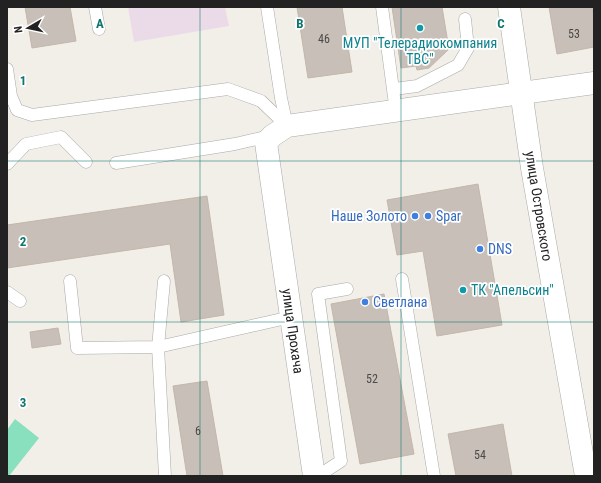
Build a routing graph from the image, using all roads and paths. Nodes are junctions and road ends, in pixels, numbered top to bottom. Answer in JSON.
{"nodes":[{"id":1,"x":95,"y":7,"type":"edge"},
{"id":2,"x":267,"y":7,"type":"edge"},
{"id":3,"x":382,"y":7,"type":"edge"},
{"id":4,"x":508,"y":7,"type":"edge"},
{"id":5,"x":465,"y":19,"type":"dead end"},
{"id":6,"x":99,"y":29,"type":"dead end"},
{"id":7,"x":7,"y":69,"type":"edge"},
{"id":8,"x":594,"y":83,"type":"edge"},
{"id":9,"x":394,"y":89,"type":"junction"},
{"id":10,"x":522,"y":93,"type":"junction"},
{"id":11,"x":396,"y":112,"type":"junction"},
{"id":12,"x":279,"y":131,"type":"junction"},
{"id":13,"x":86,"y":162,"type":"dead end"},
{"id":14,"x":116,"y":163,"type":"dead end"},
{"id":15,"x":7,"y":164,"type":"edge"},
{"id":16,"x":402,"y":279,"type":"dead end"},
{"id":17,"x":70,"y":281,"type":"dead end"},
{"id":18,"x":164,"y":281,"type":"dead end"},
{"id":19,"x":348,"y":289,"type":"dead end"},
{"id":20,"x":7,"y":292,"type":"edge"},
{"id":21,"x":20,"y":301,"type":"dead end"},
{"id":22,"x":291,"y":317,"type":"junction"},
{"id":23,"x":158,"y":347,"type":"junction"},
{"id":24,"x":165,"y":476,"type":"edge"},
{"id":25,"x":314,"y":476,"type":"edge"},
{"id":26,"x":318,"y":476,"type":"edge"},
{"id":27,"x":434,"y":476,"type":"edge"},
{"id":28,"x":586,"y":476,"type":"edge"}],
"edges":[{"from":1,"to":6,"type":"lane"},
{"from":2,"to":12,"type":"lane"},
{"from":3,"to":9,"type":"lane"},
{"from":4,"to":10,"type":"street","name":"улица Островского"},
{"from":5,"to":9,"type":"lane"},
{"from":7,"to":12,"type":"lane"},
{"from":8,"to":10,"type":"street"},
{"from":9,"to":11,"type":"lane"},
{"from":10,"to":11,"type":"street"},
{"from":10,"to":28,"type":"street","name":"улица Островского"},
{"from":11,"to":12,"type":"street"},
{"from":12,"to":14,"type":"lane"},
{"from":12,"to":22,"type":"street","name":"улица Прохача"},
{"from":13,"to":15,"type":"lane"},
{"from":16,"to":27,"type":"lane"},
{"from":17,"to":23,"type":"lane"},
{"from":18,"to":23,"type":"lane"},
{"from":19,"to":26,"type":"lane"},
{"from":20,"to":21,"type":"lane"},
{"from":22,"to":23,"type":"lane"},
{"from":22,"to":25,"type":"street","name":"улица Прохача"},
{"from":23,"to":24,"type":"lane"}]}
